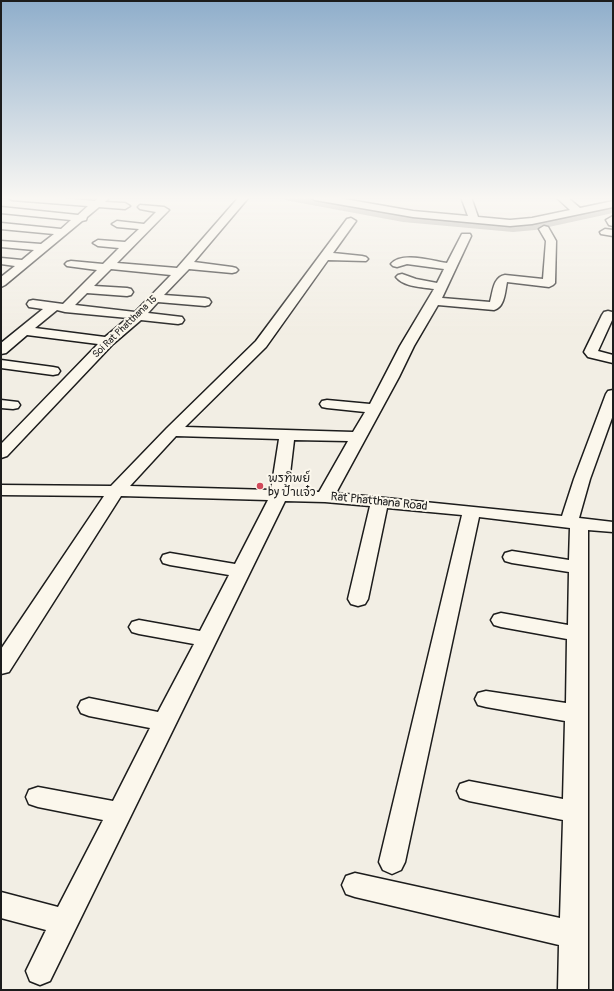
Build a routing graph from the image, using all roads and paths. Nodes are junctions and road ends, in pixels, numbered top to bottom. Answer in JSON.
{"nodes":[{"id":1,"x":50,"y":243,"type":"edge"},
{"id":2,"x":100,"y":243,"type":"edge"},
{"id":3,"x":131,"y":243,"type":"edge"},
{"id":4,"x":205,"y":243,"type":"edge"},
{"id":5,"x":334,"y":243,"type":"edge"},
{"id":6,"x":462,"y":243,"type":"edge"},
{"id":7,"x":551,"y":243,"type":"edge"},
{"id":8,"x":1,"y":244,"type":"edge"},
{"id":9,"x":128,"y":246,"type":"junction"},
{"id":10,"x":44,"y":248,"type":"junction"},
{"id":11,"x":325,"y":256,"type":"junction"},
{"id":12,"x":362,"y":259,"type":"dead end"},
{"id":13,"x":1,"y":261,"type":"edge"},
{"id":14,"x":25,"y":264,"type":"junction"},
{"id":15,"x":71,"y":264,"type":"dead end"},
{"id":16,"x":398,"y":264,"type":"dead end"},
{"id":17,"x":107,"y":266,"type":"junction"},
{"id":18,"x":451,"y":267,"type":"junction"},
{"id":19,"x":183,"y":269,"type":"junction"},
{"id":20,"x":232,"y":270,"type":"dead end"},
{"id":21,"x":402,"y":277,"type":"dead end"},
{"id":22,"x":2,"y":282,"type":"edge"},
{"id":23,"x":441,"y":287,"type":"junction"},
{"id":24,"x":84,"y":289,"type":"junction"},
{"id":25,"x":127,"y":292,"type":"dead end"},
{"id":26,"x":155,"y":298,"type":"junction"},
{"id":27,"x":434,"y":301,"type":"junction"},
{"id":28,"x":205,"y":302,"type":"dead end"},
{"id":29,"x":33,"y":304,"type":"dead end"},
{"id":30,"x":59,"y":307,"type":"junction"},
{"id":31,"x":139,"y":315,"type":"junction"},
{"id":32,"x":608,"y":315,"type":"dead end"},
{"id":33,"x":178,"y":320,"type":"dead end"},
{"id":34,"x":26,"y":331,"type":"junction"},
{"id":35,"x":108,"y":341,"type":"junction"},
{"id":36,"x":1,"y":350,"type":"edge"},
{"id":37,"x":613,"y":359,"type":"edge"},
{"id":38,"x":1,"y":364,"type":"edge"},
{"id":39,"x":53,"y":370,"type":"dead end"},
{"id":40,"x":613,"y":394,"type":"edge"},
{"id":41,"x":327,"y":404,"type":"dead end"},
{"id":42,"x":374,"y":409,"type":"junction"},
{"id":43,"x":172,"y":431,"type":"junction"},
{"id":44,"x":287,"y":436,"type":"junction"},
{"id":45,"x":358,"y":438,"type":"junction"},
{"id":46,"x":1,"y":453,"type":"edge"},
{"id":47,"x":1,"y":490,"type":"edge"},
{"id":48,"x":116,"y":491,"type":"junction"},
{"id":49,"x":279,"y":495,"type":"junction"},
{"id":50,"x":325,"y":497,"type":"junction"},
{"id":51,"x":379,"y":503,"type":"junction"},
{"id":52,"x":472,"y":511,"type":"junction"},
{"id":53,"x":574,"y":523,"type":"junction"},
{"id":54,"x":613,"y":528,"type":"edge"},
{"id":55,"x":512,"y":557,"type":"dead end"},
{"id":56,"x":170,"y":559,"type":"dead end"},
{"id":57,"x":578,"y":567,"type":"junction"},
{"id":58,"x":241,"y":571,"type":"junction"},
{"id":59,"x":358,"y":599,"type":"dead end"},
{"id":60,"x":501,"y":620,"type":"dead end"},
{"id":61,"x":138,"y":627,"type":"dead end"},
{"id":62,"x":577,"y":634,"type":"junction"},
{"id":63,"x":207,"y":639,"type":"junction"},
{"id":64,"x":1,"y":666,"type":"edge"},
{"id":65,"x":486,"y":699,"type":"dead end"},
{"id":66,"x":89,"y":706,"type":"dead end"},
{"id":67,"x":577,"y":714,"type":"junction"},
{"id":68,"x":165,"y":722,"type":"junction"},
{"id":69,"x":469,"y":791,"type":"dead end"},
{"id":70,"x":38,"y":797,"type":"dead end"},
{"id":71,"x":575,"y":812,"type":"junction"},
{"id":72,"x":121,"y":813,"type":"junction"},
{"id":73,"x":392,"y":862,"type":"dead end"},
{"id":74,"x":356,"y":885,"type":"dead end"},
{"id":75,"x":1,"y":905,"type":"edge"},
{"id":76,"x":65,"y":922,"type":"junction"},
{"id":77,"x":574,"y":935,"type":"junction"},
{"id":78,"x":40,"y":971,"type":"dead end"},
{"id":79,"x":573,"y":990,"type":"edge"}],
"edges":[{"from":1,"to":10,"type":"street"},
{"from":2,"to":9,"type":"street"},
{"from":3,"to":9,"type":"street"},
{"from":4,"to":19,"type":"street","name":"Soi Rat Phatthana 15"},
{"from":5,"to":11,"type":"street"},
{"from":6,"to":18,"type":"street"},
{"from":7,"to":27,"type":"street"},
{"from":8,"to":10,"type":"street"},
{"from":9,"to":17,"type":"street"},
{"from":10,"to":14,"type":"street"},
{"from":11,"to":12,"type":"street"},
{"from":11,"to":43,"type":"street"},
{"from":13,"to":14,"type":"street"},
{"from":14,"to":22,"type":"street"},
{"from":15,"to":17,"type":"street"},
{"from":16,"to":18,"type":"street"},
{"from":17,"to":19,"type":"street"},
{"from":17,"to":24,"type":"street"},
{"from":18,"to":23,"type":"street"},
{"from":19,"to":20,"type":"street"},
{"from":19,"to":26,"type":"street","name":"Soi Rat Phatthana 15"},
{"from":21,"to":23,"type":"street"},
{"from":23,"to":27,"type":"street"},
{"from":24,"to":25,"type":"street"},
{"from":24,"to":30,"type":"street"},
{"from":26,"to":28,"type":"street"},
{"from":26,"to":31,"type":"street","name":"Soi Rat Phatthana 15"},
{"from":27,"to":42,"type":"street"},
{"from":29,"to":30,"type":"street"},
{"from":30,"to":31,"type":"street"},
{"from":30,"to":34,"type":"street"},
{"from":31,"to":33,"type":"street"},
{"from":31,"to":35,"type":"street","name":"Soi Rat Phatthana 15"},
{"from":32,"to":37,"type":"street"},
{"from":34,"to":35,"type":"street"},
{"from":34,"to":36,"type":"street"},
{"from":35,"to":46,"type":"street","name":"Soi Rat Phatthana 15"},
{"from":38,"to":39,"type":"street"},
{"from":40,"to":53,"type":"street"},
{"from":41,"to":42,"type":"street"},
{"from":42,"to":45,"type":"street"},
{"from":43,"to":44,"type":"street"},
{"from":43,"to":48,"type":"street"},
{"from":44,"to":45,"type":"street"},
{"from":44,"to":49,"type":"street"},
{"from":45,"to":50,"type":"street"},
{"from":47,"to":48,"type":"street","name":"Rat Phatthana Road"},
{"from":48,"to":49,"type":"street","name":"Rat Phatthana Road"},
{"from":48,"to":64,"type":"street"},
{"from":49,"to":50,"type":"street","name":"Rat Phatthana Road"},
{"from":49,"to":58,"type":"street"},
{"from":50,"to":51,"type":"street","name":"Rat Phatthana Road"},
{"from":51,"to":52,"type":"street","name":"Rat Phatthana Road"},
{"from":51,"to":59,"type":"street"},
{"from":52,"to":53,"type":"street","name":"Rat Phatthana Road"},
{"from":52,"to":73,"type":"street"},
{"from":53,"to":54,"type":"street","name":"Rat Phatthana Road"},
{"from":53,"to":57,"type":"street"},
{"from":55,"to":57,"type":"street"},
{"from":56,"to":58,"type":"street"},
{"from":57,"to":62,"type":"street"},
{"from":58,"to":63,"type":"street"},
{"from":60,"to":62,"type":"street"},
{"from":61,"to":63,"type":"street"},
{"from":62,"to":67,"type":"street"},
{"from":63,"to":68,"type":"street"},
{"from":65,"to":67,"type":"street"},
{"from":66,"to":68,"type":"street"},
{"from":67,"to":71,"type":"street"},
{"from":68,"to":72,"type":"street"},
{"from":69,"to":71,"type":"street"},
{"from":70,"to":72,"type":"street"},
{"from":71,"to":77,"type":"street"},
{"from":72,"to":76,"type":"street"},
{"from":74,"to":77,"type":"street"},
{"from":75,"to":76,"type":"street"},
{"from":76,"to":78,"type":"street"},
{"from":77,"to":79,"type":"street"}]}
